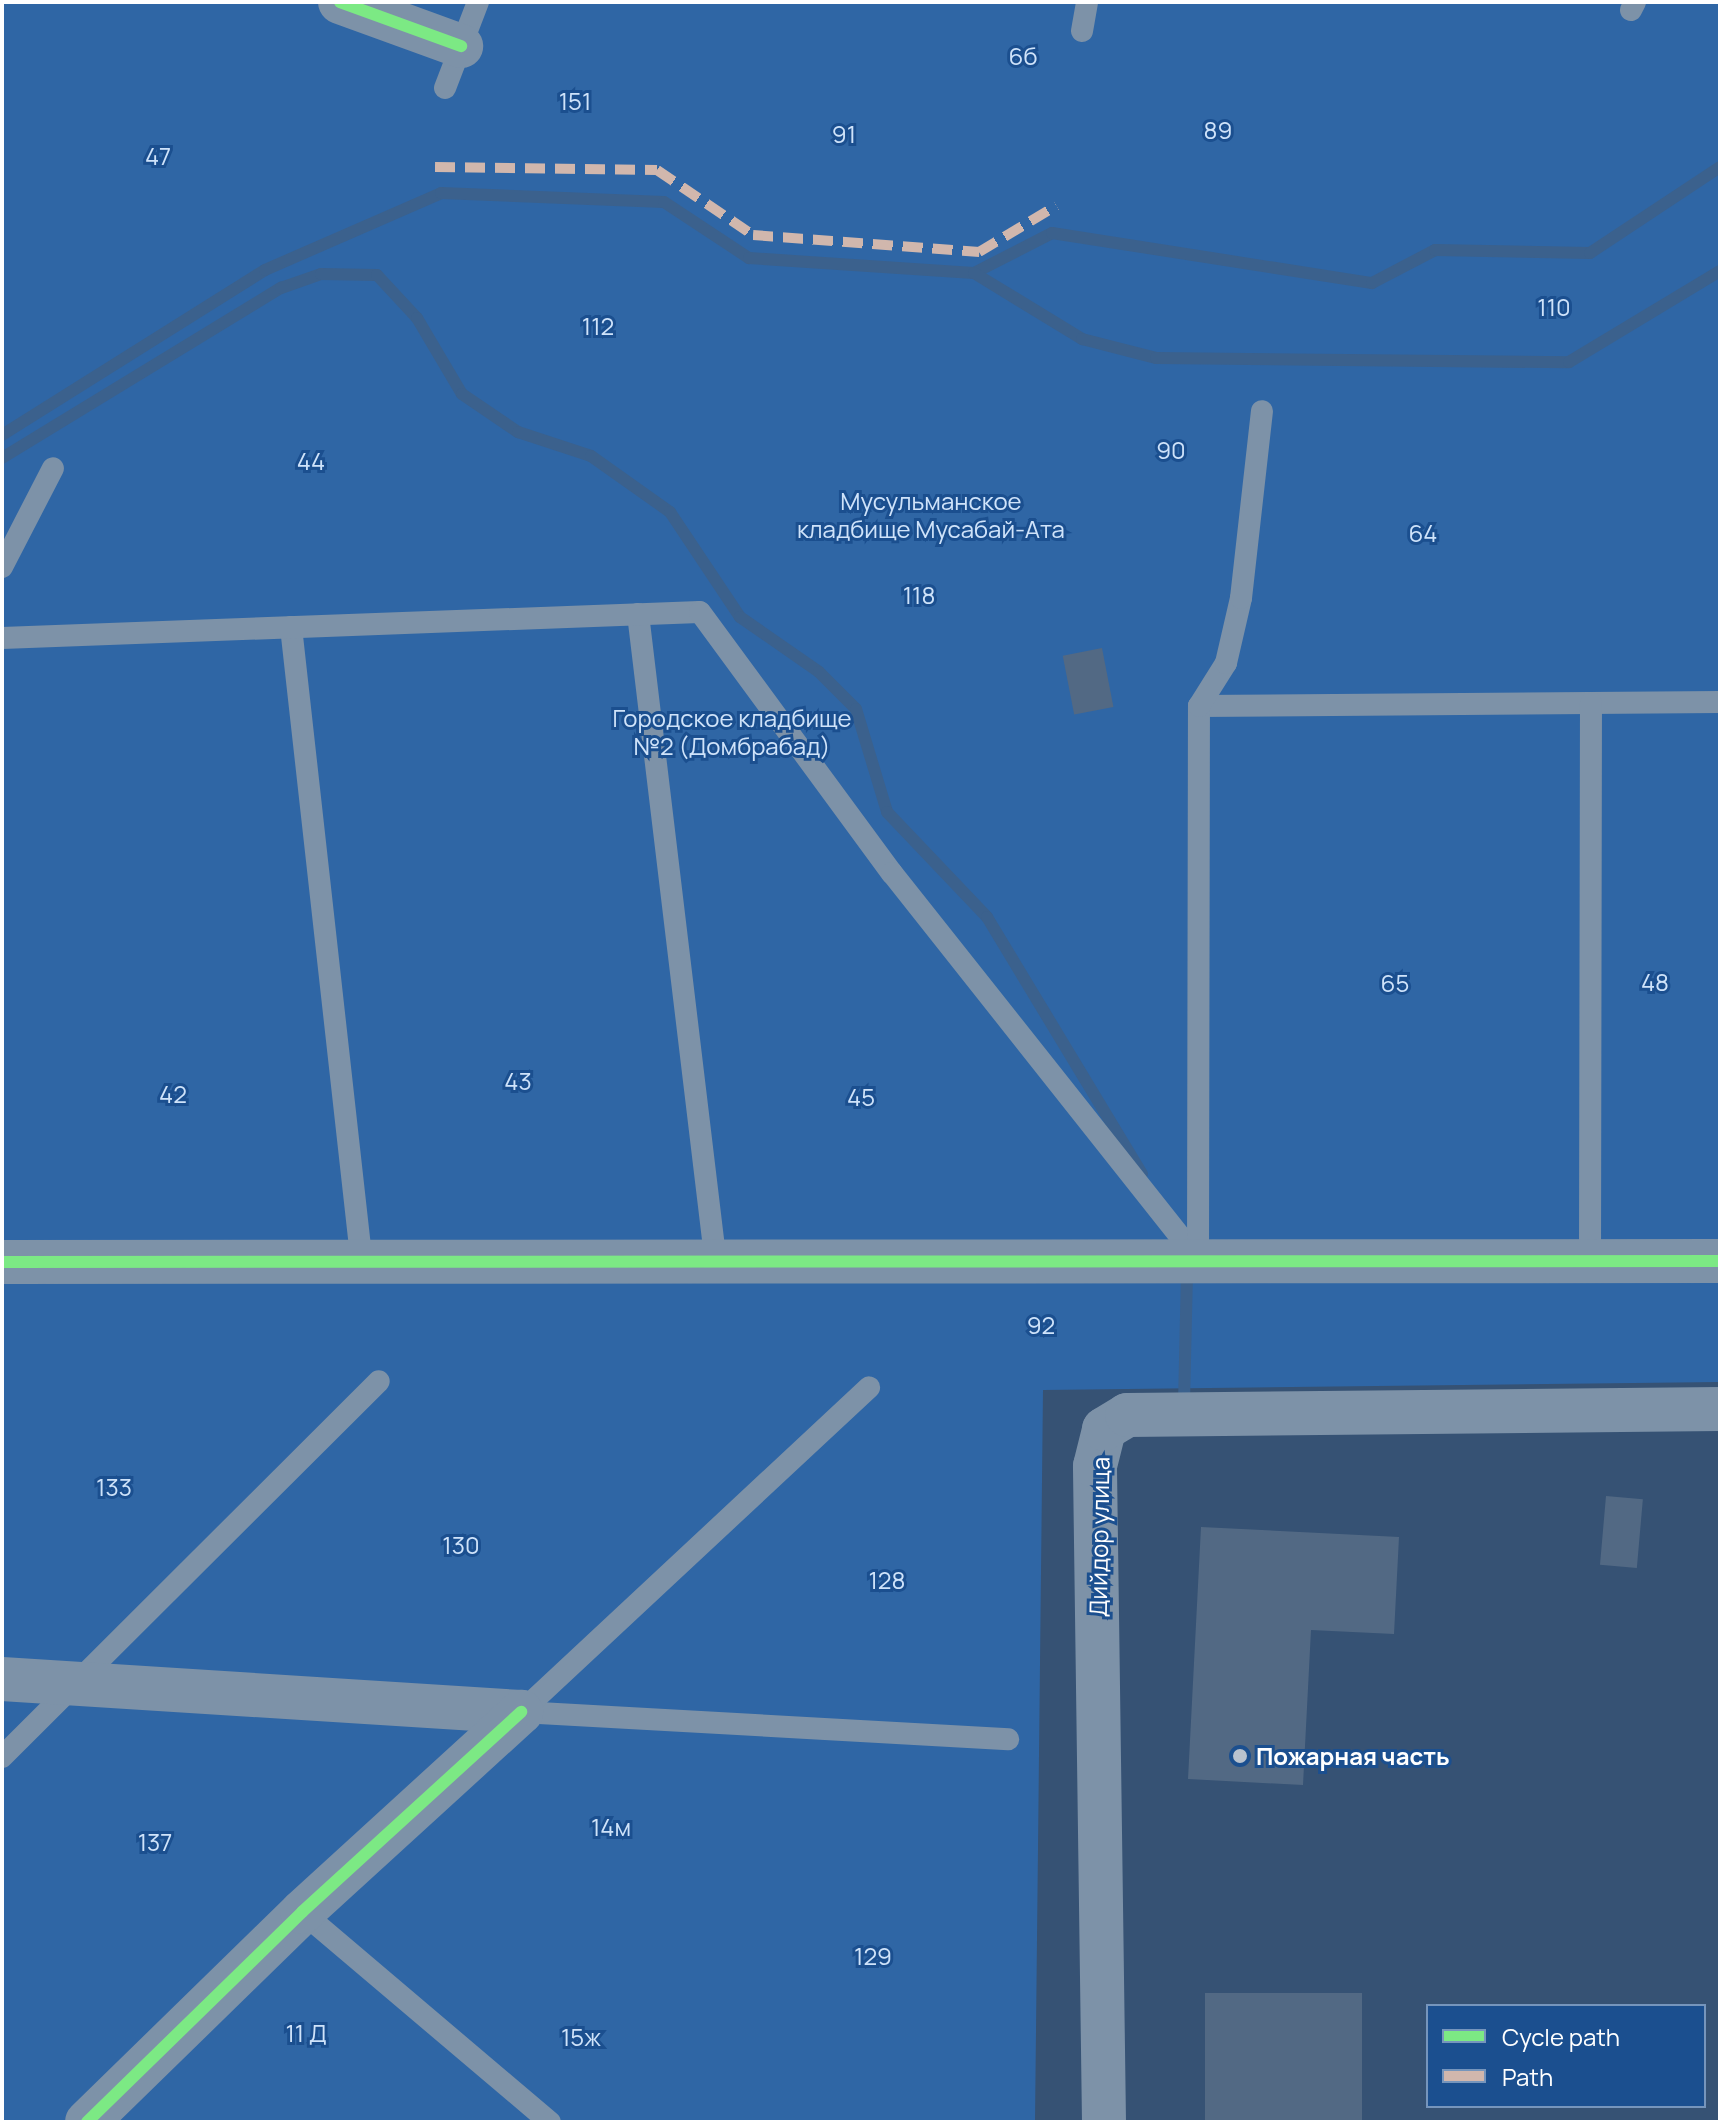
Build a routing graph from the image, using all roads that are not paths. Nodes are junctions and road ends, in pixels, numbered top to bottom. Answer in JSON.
{"nodes":[{"id":1,"x":340,"y":2,"type":"edge"},
{"id":2,"x":478,"y":2,"type":"edge"},
{"id":3,"x":1087,"y":2,"type":"edge"},
{"id":4,"x":1082,"y":31,"type":"dead end"},
{"id":5,"x":461,"y":46,"type":"junction"},
{"id":6,"x":445,"y":88,"type":"dead end"},
{"id":7,"x":1262,"y":411,"type":"dead end"},
{"id":8,"x":53,"y":468,"type":"dead end"},
{"id":9,"x":2,"y":567,"type":"edge"},
{"id":10,"x":638,"y":614,"type":"junction"},
{"id":11,"x":291,"y":627,"type":"junction"},
{"id":12,"x":2,"y":638,"type":"edge"},
{"id":13,"x":1720,"y":702,"type":"edge"},
{"id":14,"x":1591,"y":703,"type":"junction"},
{"id":15,"x":1199,"y":706,"type":"junction"},
{"id":16,"x":1198,"y":1259,"type":"junction"},
{"id":17,"x":1720,"y":1261,"type":"edge"},
{"id":18,"x":2,"y":1262,"type":"edge"},
{"id":19,"x":1590,"y":1263,"type":"junction"},
{"id":20,"x":716,"y":1264,"type":"junction"},
{"id":21,"x":362,"y":1265,"type":"junction"},
{"id":22,"x":379,"y":1381,"type":"dead end"},
{"id":23,"x":869,"y":1387,"type":"dead end"},
{"id":24,"x":1720,"y":1409,"type":"edge"},
{"id":25,"x":2,"y":1679,"type":"edge"},
{"id":26,"x":74,"y":1685,"type":"junction"},
{"id":27,"x":521,"y":1712,"type":"junction"},
{"id":28,"x":1008,"y":1739,"type":"dead end"},
{"id":29,"x":2,"y":1757,"type":"edge"},
{"id":30,"x":302,"y":1912,"type":"junction"},
{"id":31,"x":87,"y":2122,"type":"edge"},
{"id":32,"x":550,"y":2122,"type":"edge"},
{"id":33,"x":1104,"y":2122,"type":"edge"}],
"edges":[{"from":1,"to":5,"type":"street"},
{"from":2,"to":5,"type":"lane"},
{"from":3,"to":4,"type":"lane"},
{"from":5,"to":6,"type":"lane"},
{"from":7,"to":15,"type":"lane"},
{"from":8,"to":9,"type":"lane"},
{"from":10,"to":11,"type":"lane"},
{"from":10,"to":16,"type":"lane"},
{"from":10,"to":20,"type":"lane"},
{"from":11,"to":12,"type":"lane"},
{"from":11,"to":21,"type":"lane"},
{"from":13,"to":14,"type":"lane"},
{"from":14,"to":15,"type":"lane"},
{"from":14,"to":19,"type":"lane"},
{"from":15,"to":16,"type":"lane"},
{"from":16,"to":19,"type":"street"},
{"from":16,"to":20,"type":"street"},
{"from":17,"to":19,"type":"street"},
{"from":18,"to":21,"type":"street"},
{"from":20,"to":21,"type":"street"},
{"from":22,"to":26,"type":"lane"},
{"from":23,"to":27,"type":"lane"},
{"from":24,"to":33,"type":"street","name":"Дийдор улица"},
{"from":25,"to":26,"type":"street"},
{"from":26,"to":27,"type":"street"},
{"from":26,"to":29,"type":"lane"},
{"from":27,"to":28,"type":"lane"},
{"from":27,"to":30,"type":"street"},
{"from":30,"to":31,"type":"street"},
{"from":30,"to":32,"type":"lane"}]}
